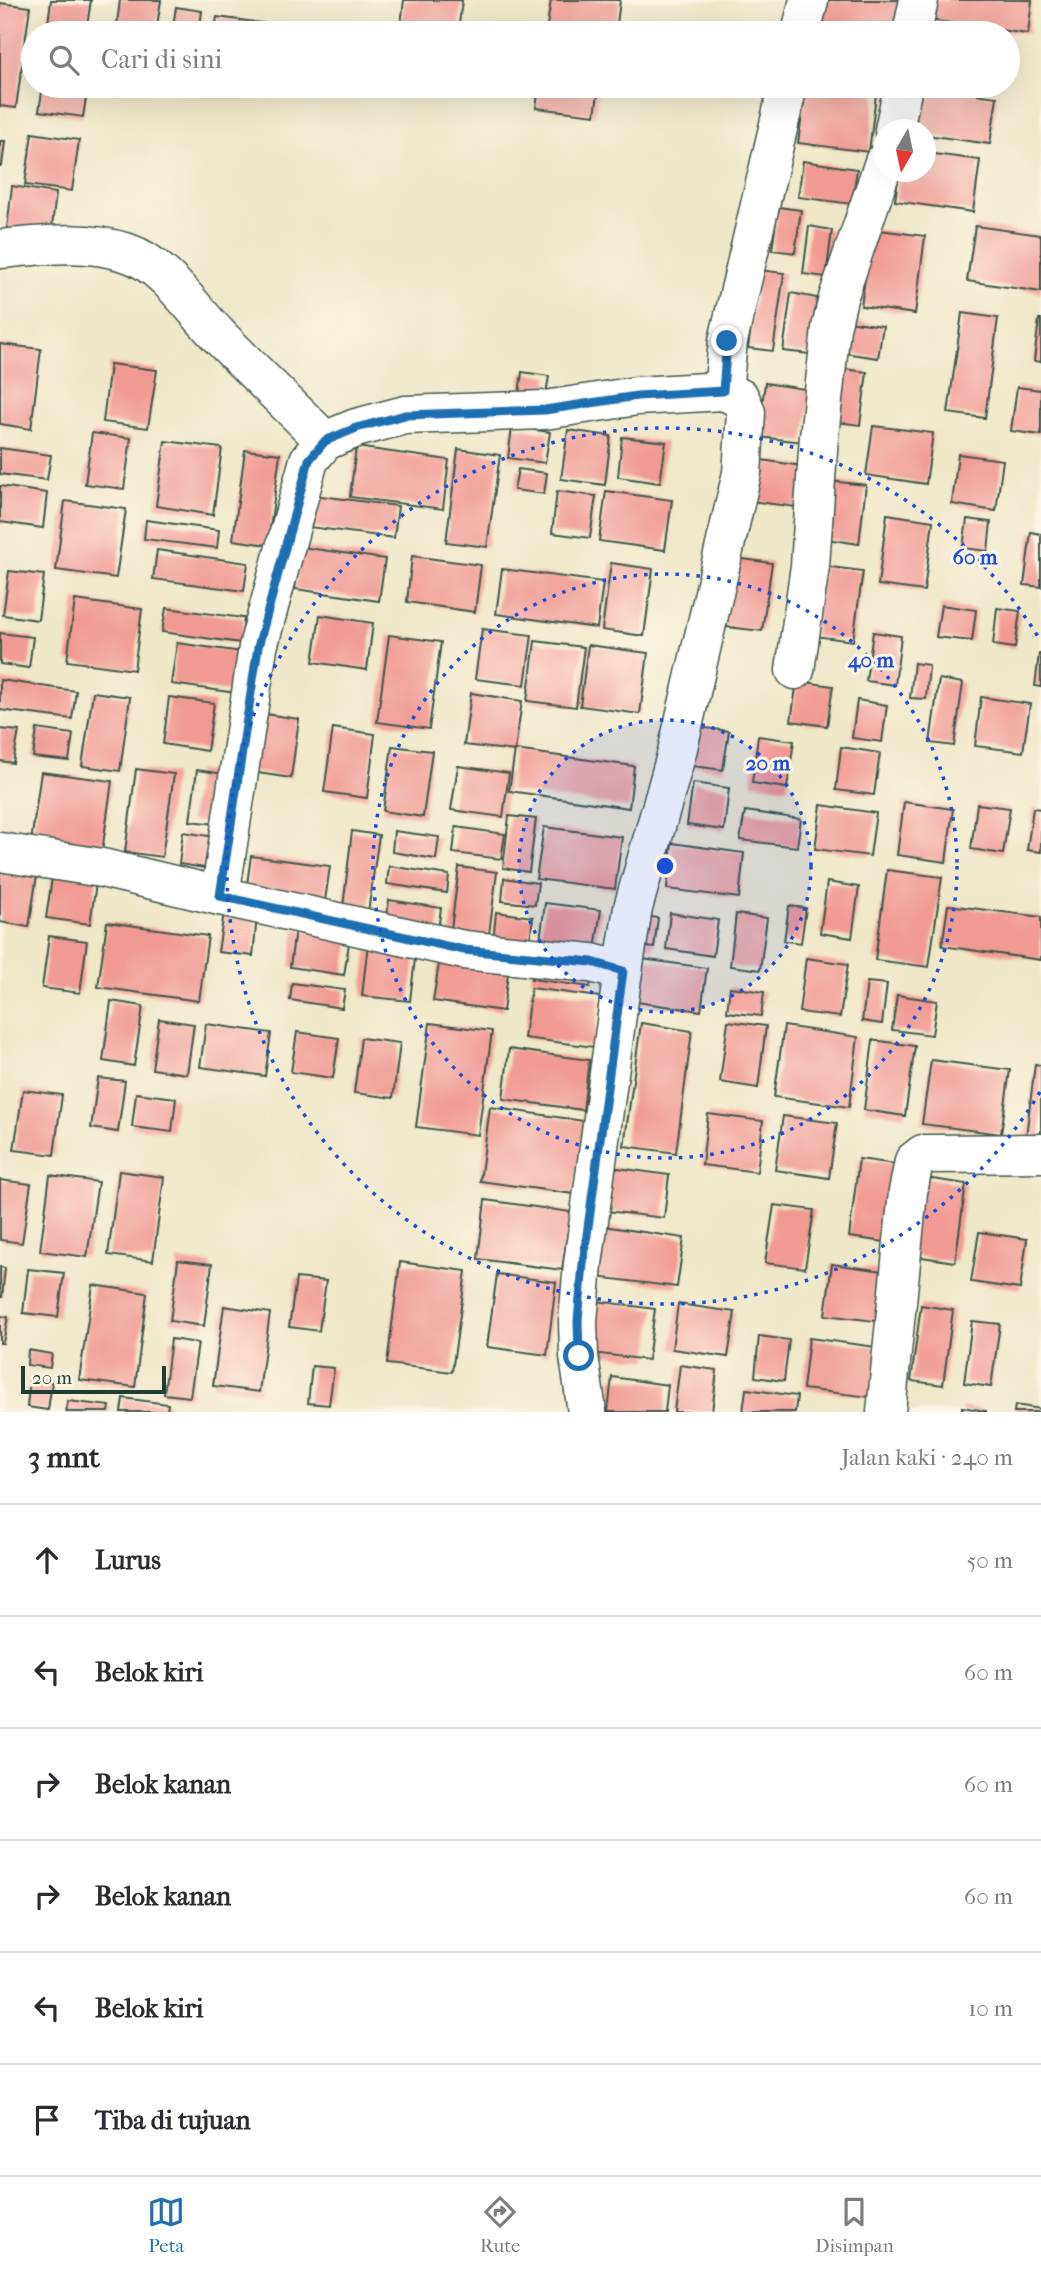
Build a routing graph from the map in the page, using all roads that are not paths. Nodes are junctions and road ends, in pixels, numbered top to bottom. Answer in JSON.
{"nodes":[{"id":1,"x":809,"y":0,"type":"edge"},
{"id":2,"x":919,"y":0,"type":"edge"},
{"id":3,"x":804,"y":21,"type":"edge"},
{"id":4,"x":915,"y":21,"type":"edge"},
{"id":5,"x":785,"y":98,"type":"edge"},
{"id":6,"x":901,"y":98,"type":"edge"},
{"id":7,"x":896,"y":119,"type":"edge"},
{"id":8,"x":877,"y":182,"type":"edge"},
{"id":9,"x":0,"y":248,"type":"edge"},
{"id":10,"x":723,"y":391,"type":"junction"},
{"id":11,"x":325,"y":441,"type":"junction"},
{"id":12,"x":795,"y":670,"type":"dead end"},
{"id":13,"x":0,"y":852,"type":"edge"},
{"id":14,"x":220,"y":896,"type":"junction"},
{"id":15,"x":623,"y":971,"type":"junction"},
{"id":16,"x":1041,"y":1153,"type":"edge"},
{"id":17,"x":587,"y":1412,"type":"edge"},
{"id":18,"x":886,"y":1412,"type":"edge"}],
"edges":[{"from":1,"to":3,"type":"street"},
{"from":2,"to":4,"type":"street"},
{"from":5,"to":10,"type":"street"},
{"from":6,"to":7,"type":"street"},
{"from":8,"to":12,"type":"street"},
{"from":9,"to":11,"type":"street"},
{"from":10,"to":11,"type":"street"},
{"from":10,"to":15,"type":"street"},
{"from":11,"to":14,"type":"street"},
{"from":13,"to":14,"type":"street"},
{"from":14,"to":15,"type":"street"},
{"from":15,"to":17,"type":"street"},
{"from":16,"to":18,"type":"street"}]}
